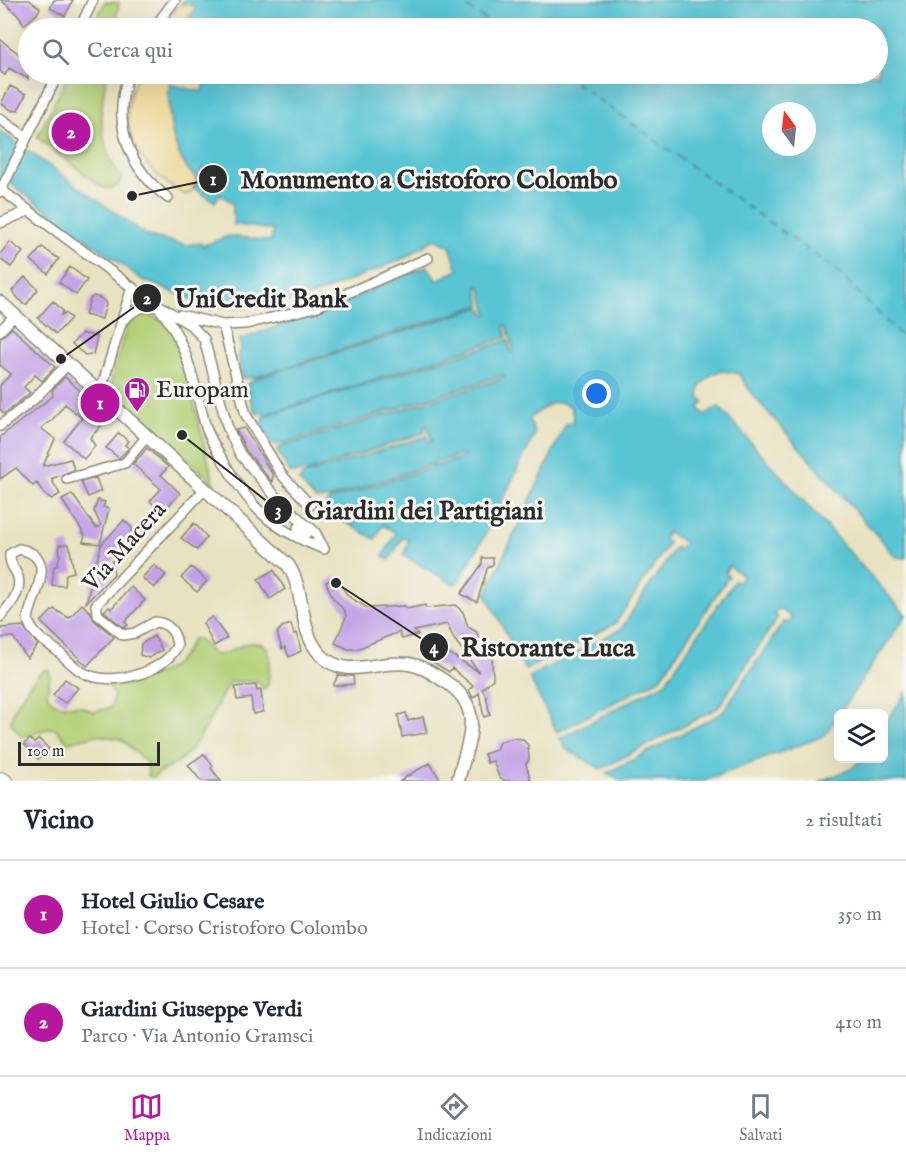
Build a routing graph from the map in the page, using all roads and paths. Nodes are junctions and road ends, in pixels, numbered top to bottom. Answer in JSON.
{"nodes":[{"id":1,"x":95,"y":0,"type":"edge"},
{"id":2,"x":175,"y":0,"type":"edge"},
{"id":3,"x":85,"y":18,"type":"edge"},
{"id":4,"x":162,"y":18,"type":"edge"},
{"id":5,"x":53,"y":84,"type":"edge"},
{"id":6,"x":126,"y":84,"type":"edge"},
{"id":7,"x":0,"y":119,"type":"edge"},
{"id":8,"x":24,"y":141,"type":"junction"},
{"id":9,"x":1,"y":188,"type":"edge"},
{"id":10,"x":168,"y":198,"type":"dead end"},
{"id":11,"x":28,"y":211,"type":"junction"},
{"id":12,"x":0,"y":223,"type":"edge"},
{"id":13,"x":428,"y":258,"type":"dead end"},
{"id":14,"x":132,"y":287,"type":"junction"},
{"id":15,"x":0,"y":302,"type":"edge"},
{"id":16,"x":158,"y":307,"type":"junction"},
{"id":17,"x":174,"y":314,"type":"junction"},
{"id":18,"x":15,"y":315,"type":"junction"},
{"id":19,"x":122,"y":321,"type":"junction"},
{"id":20,"x":223,"y":325,"type":"junction"},
{"id":21,"x":0,"y":331,"type":"edge"},
{"id":22,"x":68,"y":364,"type":"junction"},
{"id":23,"x":100,"y":393,"type":"junction"},
{"id":24,"x":0,"y":426,"type":"edge"},
{"id":25,"x":147,"y":436,"type":"junction"},
{"id":26,"x":67,"y":479,"type":"dead end"},
{"id":27,"x":204,"y":489,"type":"junction"},
{"id":28,"x":310,"y":505,"type":"dead end"},
{"id":29,"x":0,"y":616,"type":"edge"},
{"id":30,"x":0,"y":779,"type":"edge"},
{"id":31,"x":5,"y":781,"type":"edge"},
{"id":32,"x":458,"y":781,"type":"edge"}],
"edges":[{"from":1,"to":3,"type":"street"},
{"from":2,"to":4,"type":"street"},
{"from":5,"to":8,"type":"street"},
{"from":6,"to":10,"type":"street"},
{"from":7,"to":8,"type":"street"},
{"from":8,"to":9,"type":"street"},
{"from":9,"to":11,"type":"street"},
{"from":11,"to":12,"type":"street"},
{"from":11,"to":14,"type":"street"},
{"from":13,"to":20,"type":"street"},
{"from":14,"to":16,"type":"street"},
{"from":14,"to":19,"type":"street"},
{"from":15,"to":18,"type":"main road"},
{"from":16,"to":17,"type":"street"},
{"from":16,"to":17,"type":"street"},
{"from":16,"to":19,"type":"street"},
{"from":17,"to":20,"type":"street"},
{"from":18,"to":21,"type":"street"},
{"from":18,"to":22,"type":"main road"},
{"from":19,"to":23,"type":"street"},
{"from":20,"to":28,"type":"street"},
{"from":22,"to":23,"type":"main road"},
{"from":22,"to":24,"type":"street"},
{"from":23,"to":25,"type":"main road"},
{"from":25,"to":26,"type":"street"},
{"from":25,"to":27,"type":"main road"},
{"from":27,"to":29,"type":"street","name":"Via Macera"},
{"from":27,"to":32,"type":"main road"},
{"from":30,"to":31,"type":"main road"}]}
